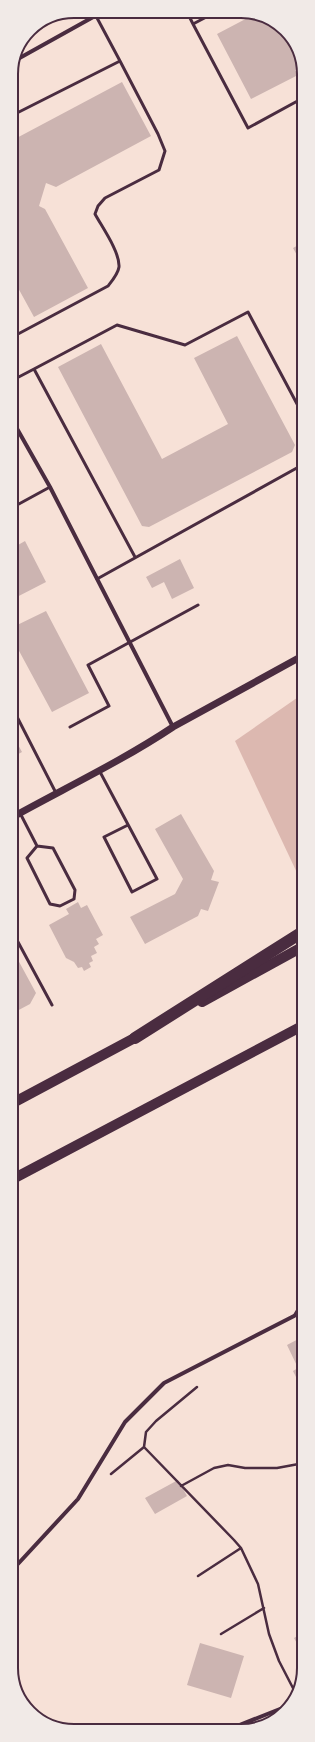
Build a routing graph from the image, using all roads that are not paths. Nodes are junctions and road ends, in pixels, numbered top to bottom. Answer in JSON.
{"nodes":[{"id":1,"x":92,"y":18,"type":"edge"},
{"id":2,"x":97,"y":18,"type":"edge"},
{"id":3,"x":190,"y":18,"type":"edge"},
{"id":4,"x":204,"y":18,"type":"edge"},
{"id":5,"x":193,"y":24,"type":"junction"},
{"id":6,"x":21,"y":57,"type":"edge"},
{"id":7,"x":120,"y":61,"type":"junction"},
{"id":8,"x":297,"y":102,"type":"edge"},
{"id":9,"x":18,"y":112,"type":"edge"},
{"id":10,"x":18,"y":334,"type":"edge"},
{"id":11,"x":34,"y":369,"type":"junction"},
{"id":12,"x":18,"y":378,"type":"edge"},
{"id":13,"x":297,"y":404,"type":"edge"},
{"id":14,"x":18,"y":430,"type":"edge"},
{"id":15,"x":297,"y":468,"type":"edge"},
{"id":16,"x":50,"y":487,"type":"junction"},
{"id":17,"x":18,"y":504,"type":"edge"},
{"id":18,"x":135,"y":557,"type":"junction"},
{"id":19,"x":97,"y":580,"type":"junction"},
{"id":20,"x":198,"y":605,"type":"dead end"},
{"id":21,"x":130,"y":642,"type":"junction"},
{"id":22,"x":297,"y":659,"type":"edge"},
{"id":23,"x":18,"y":719,"type":"edge"},
{"id":24,"x":70,"y":727,"type":"dead end"},
{"id":25,"x":173,"y":727,"type":"junction"},
{"id":26,"x":99,"y":770,"type":"junction"},
{"id":27,"x":56,"y":793,"type":"junction"},
{"id":28,"x":20,"y":813,"type":"joint"},
{"id":29,"x":128,"y":825,"type":"junction"},
{"id":30,"x":37,"y":846,"type":"junction"},
{"id":31,"x":297,"y":935,"type":"edge"},
{"id":32,"x":18,"y":942,"type":"edge"},
{"id":33,"x":297,"y":950,"type":"edge"},
{"id":34,"x":52,"y":1005,"type":"dead end"},
{"id":35,"x":297,"y":1029,"type":"edge"},
{"id":36,"x":135,"y":1038,"type":"junction"},
{"id":37,"x":18,"y":1100,"type":"edge"},
{"id":38,"x":18,"y":1176,"type":"edge"},
{"id":39,"x":297,"y":1311,"type":"edge"},
{"id":40,"x":294,"y":1316,"type":"joint"},
{"id":41,"x":18,"y":1565,"type":"edge"},
{"id":42,"x":277,"y":1710,"type":"edge"},
{"id":43,"x":242,"y":1724,"type":"edge"}],
"edges":[{"from":1,"to":6,"type":"street"},
{"from":2,"to":7,"type":"lane"},
{"from":3,"to":5,"type":"lane"},
{"from":4,"to":5,"type":"lane"},
{"from":5,"to":8,"type":"lane"},
{"from":7,"to":9,"type":"lane"},
{"from":7,"to":10,"type":"lane"},
{"from":11,"to":12,"type":"lane"},
{"from":11,"to":13,"type":"lane"},
{"from":11,"to":18,"type":"lane"},
{"from":14,"to":16,"type":"street"},
{"from":15,"to":18,"type":"lane"},
{"from":16,"to":17,"type":"lane"},
{"from":16,"to":19,"type":"street"},
{"from":18,"to":19,"type":"lane"},
{"from":19,"to":21,"type":"street"},
{"from":20,"to":21,"type":"lane"},
{"from":21,"to":24,"type":"lane"},
{"from":21,"to":25,"type":"street"},
{"from":22,"to":25,"type":"street"},
{"from":23,"to":27,"type":"lane"},
{"from":25,"to":26,"type":"street"},
{"from":26,"to":27,"type":"street"},
{"from":26,"to":29,"type":"lane"},
{"from":27,"to":28,"type":"street"},
{"from":28,"to":30,"type":"lane"},
{"from":29,"to":29,"type":"lane"},
{"from":30,"to":30,"type":"lane"},
{"from":31,"to":36,"type":"highway"},
{"from":32,"to":34,"type":"lane"},
{"from":33,"to":36,"type":"highway"},
{"from":35,"to":38,"type":"highway"},
{"from":36,"to":37,"type":"highway"},
{"from":39,"to":40,"type":"lane"},
{"from":40,"to":41,"type":"street"},
{"from":42,"to":43,"type":"street"}]}
